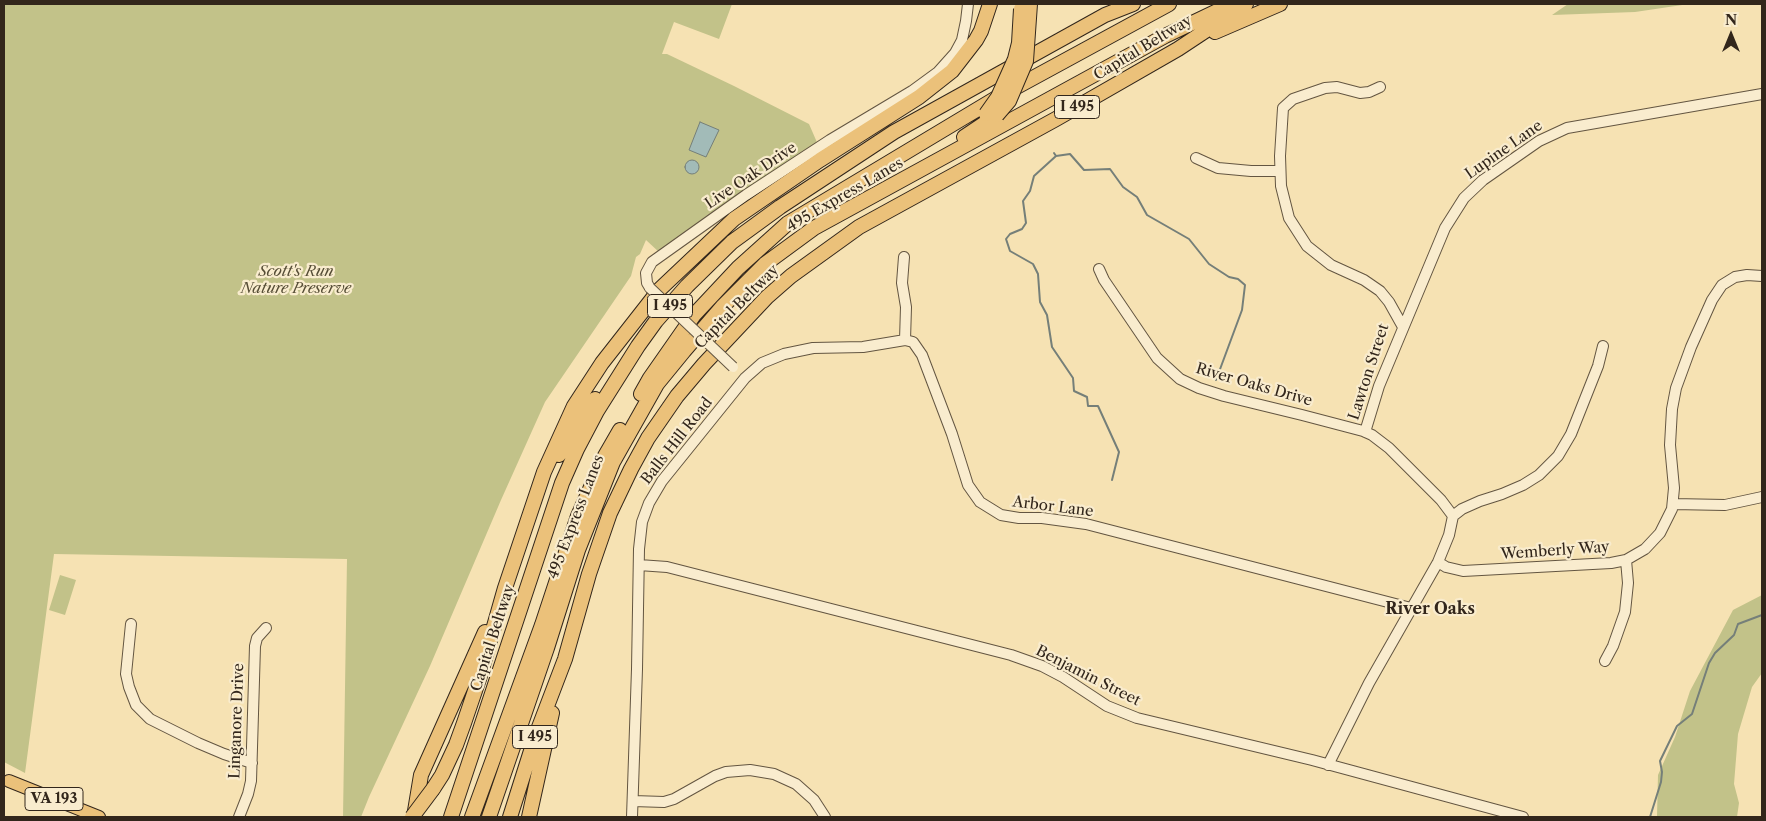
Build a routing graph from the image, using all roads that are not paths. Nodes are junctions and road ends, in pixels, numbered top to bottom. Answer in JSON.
{"nodes":[{"id":1,"x":968,"y":4,"type":"edge"},
{"id":2,"x":990,"y":4,"type":"edge"},
{"id":3,"x":1021,"y":4,"type":"edge"},
{"id":4,"x":1030,"y":4,"type":"edge"},
{"id":5,"x":1133,"y":4,"type":"edge"},
{"id":6,"x":1169,"y":4,"type":"edge"},
{"id":7,"x":1232,"y":4,"type":"edge"},
{"id":8,"x":1246,"y":4,"type":"edge"},
{"id":9,"x":1280,"y":4,"type":"edge"},
{"id":10,"x":1178,"y":49,"type":"junction"},
{"id":11,"x":1380,"y":87,"type":"dead end"},
{"id":12,"x":1762,"y":94,"type":"edge"},
{"id":13,"x":998,"y":97,"type":"junction"},
{"id":14,"x":991,"y":114,"type":"junction"},
{"id":15,"x":1196,"y":158,"type":"dead end"},
{"id":16,"x":1280,"y":171,"type":"junction"},
{"id":17,"x":788,"y":222,"type":"junction"},
{"id":18,"x":814,"y":228,"type":"junction"},
{"id":19,"x":904,"y":257,"type":"dead end"},
{"id":20,"x":1098,"y":269,"type":"dead end"},
{"id":21,"x":1762,"y":276,"type":"edge"},
{"id":22,"x":1403,"y":327,"type":"junction"},
{"id":23,"x":906,"y":340,"type":"junction"},
{"id":24,"x":638,"y":346,"type":"junction"},
{"id":25,"x":1603,"y":346,"type":"dead end"},
{"id":26,"x":745,"y":378,"type":"junction"},
{"id":27,"x":1365,"y":432,"type":"junction"},
{"id":28,"x":1762,"y":497,"type":"edge"},
{"id":29,"x":1674,"y":504,"type":"junction"},
{"id":30,"x":1453,"y":516,"type":"junction"},
{"id":31,"x":524,"y":533,"type":"junction"},
{"id":32,"x":1626,"y":560,"type":"junction"},
{"id":33,"x":1438,"y":562,"type":"junction"},
{"id":34,"x":639,"y":565,"type":"junction"},
{"id":35,"x":504,"y":588,"type":"junction"},
{"id":36,"x":1411,"y":608,"type":"junction"},
{"id":37,"x":131,"y":624,"type":"dead end"},
{"id":38,"x":266,"y":628,"type":"dead end"},
{"id":39,"x":565,"y":659,"type":"junction"},
{"id":40,"x":1605,"y":661,"type":"dead end"},
{"id":41,"x":252,"y":763,"type":"junction"},
{"id":42,"x":1328,"y":765,"type":"junction"},
{"id":43,"x":6,"y":780,"type":"edge"},
{"id":44,"x":633,"y":801,"type":"junction"},
{"id":45,"x":77,"y":817,"type":"edge"},
{"id":46,"x":99,"y":817,"type":"edge"},
{"id":47,"x":239,"y":817,"type":"edge"},
{"id":48,"x":413,"y":817,"type":"edge"},
{"id":49,"x":451,"y":817,"type":"edge"},
{"id":50,"x":472,"y":817,"type":"edge"},
{"id":51,"x":489,"y":817,"type":"edge"},
{"id":52,"x":510,"y":817,"type":"edge"},
{"id":53,"x":529,"y":817,"type":"edge"},
{"id":54,"x":632,"y":817,"type":"edge"},
{"id":55,"x":825,"y":817,"type":"edge"},
{"id":56,"x":1523,"y":817,"type":"edge"}],
"edges":[{"from":1,"to":26,"type":"street","name":"Live Oak Drive","bridge":true},
{"from":2,"to":31,"type":"highway"},
{"from":3,"to":13,"type":"highway","bridge":true},
{"from":4,"to":14,"type":"highway","bridge":true},
{"from":5,"to":24,"type":"highway","name":"Capital Beltway","number":"I 495"},
{"from":6,"to":13,"type":"highway","name":"495 Express Lanes"},
{"from":7,"to":18,"type":"highway","name":"495 Express Lanes"},
{"from":8,"to":10,"type":"highway","name":"Capital Beltway","number":"I 495"},
{"from":9,"to":10,"type":"highway"},
{"from":10,"to":39,"type":"highway","name":"Capital Beltway","number":"I 495"},
{"from":11,"to":16,"type":"street","name":"Lawton Street"},
{"from":12,"to":22,"type":"street","name":"Lupine Lane"},
{"from":13,"to":14,"type":"highway","bridge":true},
{"from":13,"to":17,"type":"highway","name":"495 Express Lanes"},
{"from":14,"to":17,"type":"highway"},
{"from":14,"to":18,"type":"highway"},
{"from":15,"to":16,"type":"street"},
{"from":16,"to":22,"type":"street","name":"Lawton Street"},
{"from":17,"to":50,"type":"highway","name":"495 Express Lanes"},
{"from":18,"to":51,"type":"highway","name":"495 Express Lanes"},
{"from":19,"to":23,"type":"street"},
{"from":20,"to":27,"type":"street","name":"River Oaks Drive"},
{"from":21,"to":29,"type":"street","name":"Wemberly Way"},
{"from":22,"to":27,"type":"street","name":"Lawton Street"},
{"from":23,"to":26,"type":"street","name":"Balls Hill Road"},
{"from":23,"to":36,"type":"street","name":"Arbor Lane"},
{"from":24,"to":31,"type":"highway"},
{"from":24,"to":49,"type":"highway","name":"Capital Beltway","number":"I 495"},
{"from":25,"to":30,"type":"street"},
{"from":26,"to":34,"type":"street","name":"Balls Hill Road"},
{"from":27,"to":30,"type":"street","name":"Lawton Street"},
{"from":28,"to":29,"type":"street"},
{"from":29,"to":32,"type":"street","name":"Wemberly Way"},
{"from":30,"to":33,"type":"street"},
{"from":31,"to":35,"type":"highway"},
{"from":32,"to":33,"type":"street","name":"Wemberly Way"},
{"from":32,"to":40,"type":"street"},
{"from":33,"to":36,"type":"street"},
{"from":34,"to":42,"type":"street","name":"Benjamin Street"},
{"from":34,"to":44,"type":"street","name":"Balls Hill Road"},
{"from":35,"to":48,"type":"highway"},
{"from":35,"to":48,"type":"highway","bridge":true},
{"from":36,"to":42,"type":"street"},
{"from":37,"to":41,"type":"street"},
{"from":38,"to":41,"type":"street","name":"Linganore Drive"},
{"from":39,"to":52,"type":"highway","name":"Capital Beltway","number":"I 495"},
{"from":39,"to":53,"type":"highway"},
{"from":41,"to":47,"type":"street","name":"Linganore Drive"},
{"from":42,"to":56,"type":"street","name":"Benjamin Street"},
{"from":43,"to":45,"type":"main road","number":"VA 193"},
{"from":43,"to":46,"type":"main road","number":"VA 193"},
{"from":44,"to":54,"type":"street","name":"Balls Hill Road"},
{"from":44,"to":55,"type":"street"}]}
